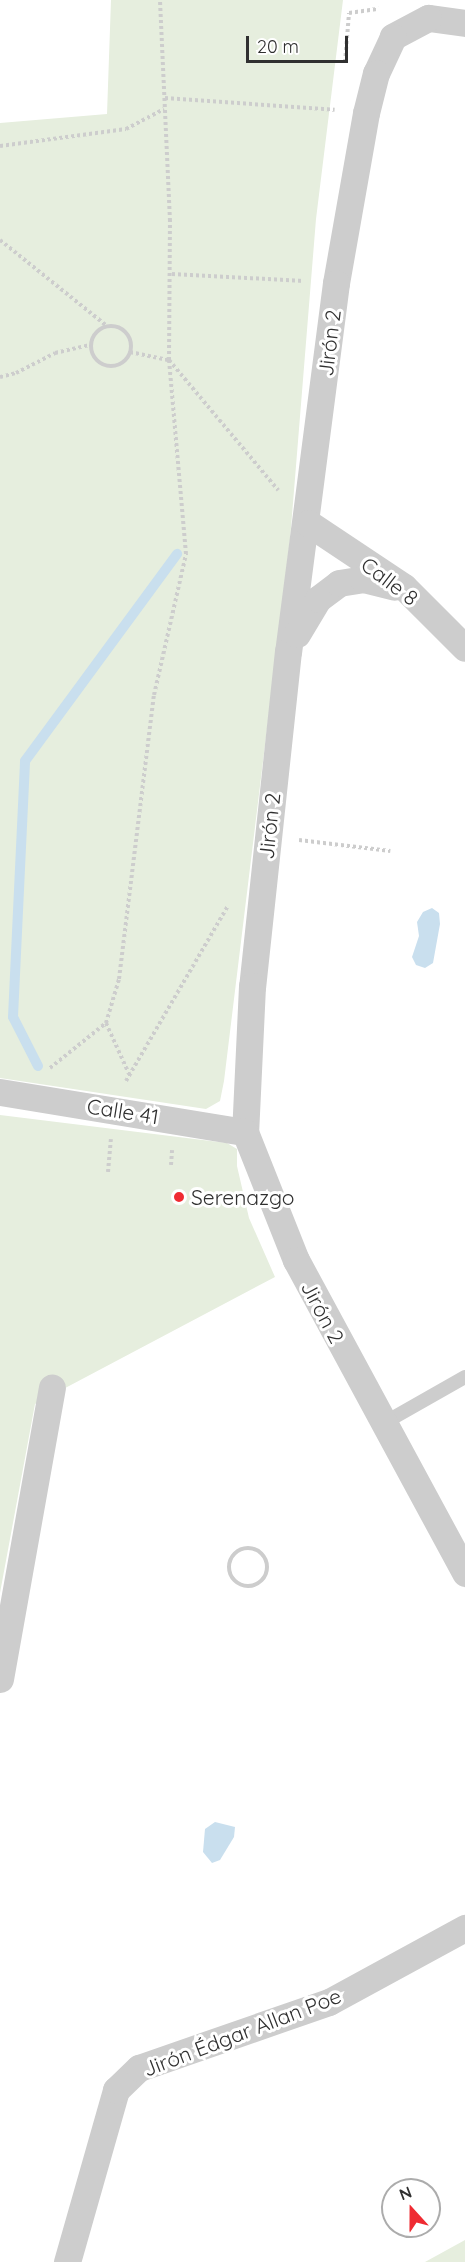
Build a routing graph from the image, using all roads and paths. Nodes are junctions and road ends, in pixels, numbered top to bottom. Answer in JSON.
{"nodes":[{"id":1,"x":160,"y":0,"type":"edge"},
{"id":2,"x":465,"y":23,"type":"edge"},
{"id":3,"x":165,"y":98,"type":"junction"},
{"id":4,"x":164,"y":109,"type":"junction"},
{"id":5,"x":341,"y":111,"type":"dead end"},
{"id":6,"x":0,"y":146,"type":"edge"},
{"id":7,"x":0,"y":240,"type":"edge"},
{"id":8,"x":172,"y":274,"type":"junction"},
{"id":9,"x":311,"y":281,"type":"dead end"},
{"id":10,"x":107,"y":326,"type":"junction"},
{"id":11,"x":90,"y":345,"type":"junction"},
{"id":12,"x":130,"y":352,"type":"junction"},
{"id":13,"x":169,"y":360,"type":"junction"},
{"id":14,"x":0,"y":377,"type":"edge"},
{"id":15,"x":282,"y":496,"type":"dead end"},
{"id":16,"x":308,"y":523,"type":"junction"},
{"id":17,"x":408,"y":591,"type":"junction"},
{"id":18,"x":465,"y":648,"type":"edge"},
{"id":19,"x":288,"y":651,"type":"junction"},
{"id":20,"x":286,"y":838,"type":"dead end"},
{"id":21,"x":390,"y":851,"type":"dead end"},
{"id":22,"x":230,"y":902,"type":"dead end"},
{"id":23,"x":106,"y":1023,"type":"junction"},
{"id":24,"x":0,"y":1092,"type":"edge"},
{"id":25,"x":39,"y":1098,"type":"junction"},
{"id":26,"x":245,"y":1132,"type":"junction"},
{"id":27,"x":111,"y":1133,"type":"dead end"},
{"id":28,"x":108,"y":1172,"type":"dead end"},
{"id":29,"x":465,"y":1377,"type":"edge"},
{"id":30,"x":52,"y":1388,"type":"dead end"},
{"id":31,"x":384,"y":1424,"type":"junction"},
{"id":32,"x":465,"y":1573,"type":"edge"},
{"id":33,"x":257,"y":1585,"type":"joint"},
{"id":34,"x":0,"y":1679,"type":"edge"},
{"id":35,"x":465,"y":1928,"type":"edge"},
{"id":36,"x":67,"y":2262,"type":"edge"}],
"edges":[{"from":1,"to":3,"type":"path"},
{"from":2,"to":16,"type":"street","name":"Jirón 2"},
{"from":3,"to":4,"type":"path"},
{"from":3,"to":5,"type":"path"},
{"from":4,"to":6,"type":"path"},
{"from":4,"to":8,"type":"path"},
{"from":7,"to":10,"type":"path"},
{"from":8,"to":9,"type":"path"},
{"from":8,"to":13,"type":"path"},
{"from":10,"to":11,"type":"path"},
{"from":10,"to":12,"type":"path"},
{"from":11,"to":12,"type":"path"},
{"from":11,"to":14,"type":"path"},
{"from":12,"to":13,"type":"path"},
{"from":13,"to":15,"type":"path"},
{"from":13,"to":23,"type":"path"},
{"from":16,"to":17,"type":"street","name":"Calle 8"},
{"from":16,"to":19,"type":"street","name":"Jirón 2"},
{"from":17,"to":18,"type":"street","name":"Calle 8"},
{"from":17,"to":19,"type":"street"},
{"from":19,"to":26,"type":"street","name":"Jirón 2"},
{"from":20,"to":21,"type":"path"},
{"from":22,"to":23,"type":"path"},
{"from":23,"to":25,"type":"path"},
{"from":24,"to":25,"type":"street","name":"Calle 41"},
{"from":25,"to":26,"type":"street","name":"Calle 41"},
{"from":26,"to":31,"type":"street","name":"Jirón 2"},
{"from":27,"to":28,"type":"path"},
{"from":29,"to":31,"type":"lane"},
{"from":30,"to":34,"type":"street"},
{"from":31,"to":32,"type":"street","name":"Jirón 2"},
{"from":33,"to":33,"type":"path"},
{"from":35,"to":36,"type":"street","name":"Jirón Édgar Allan Poe"}]}
